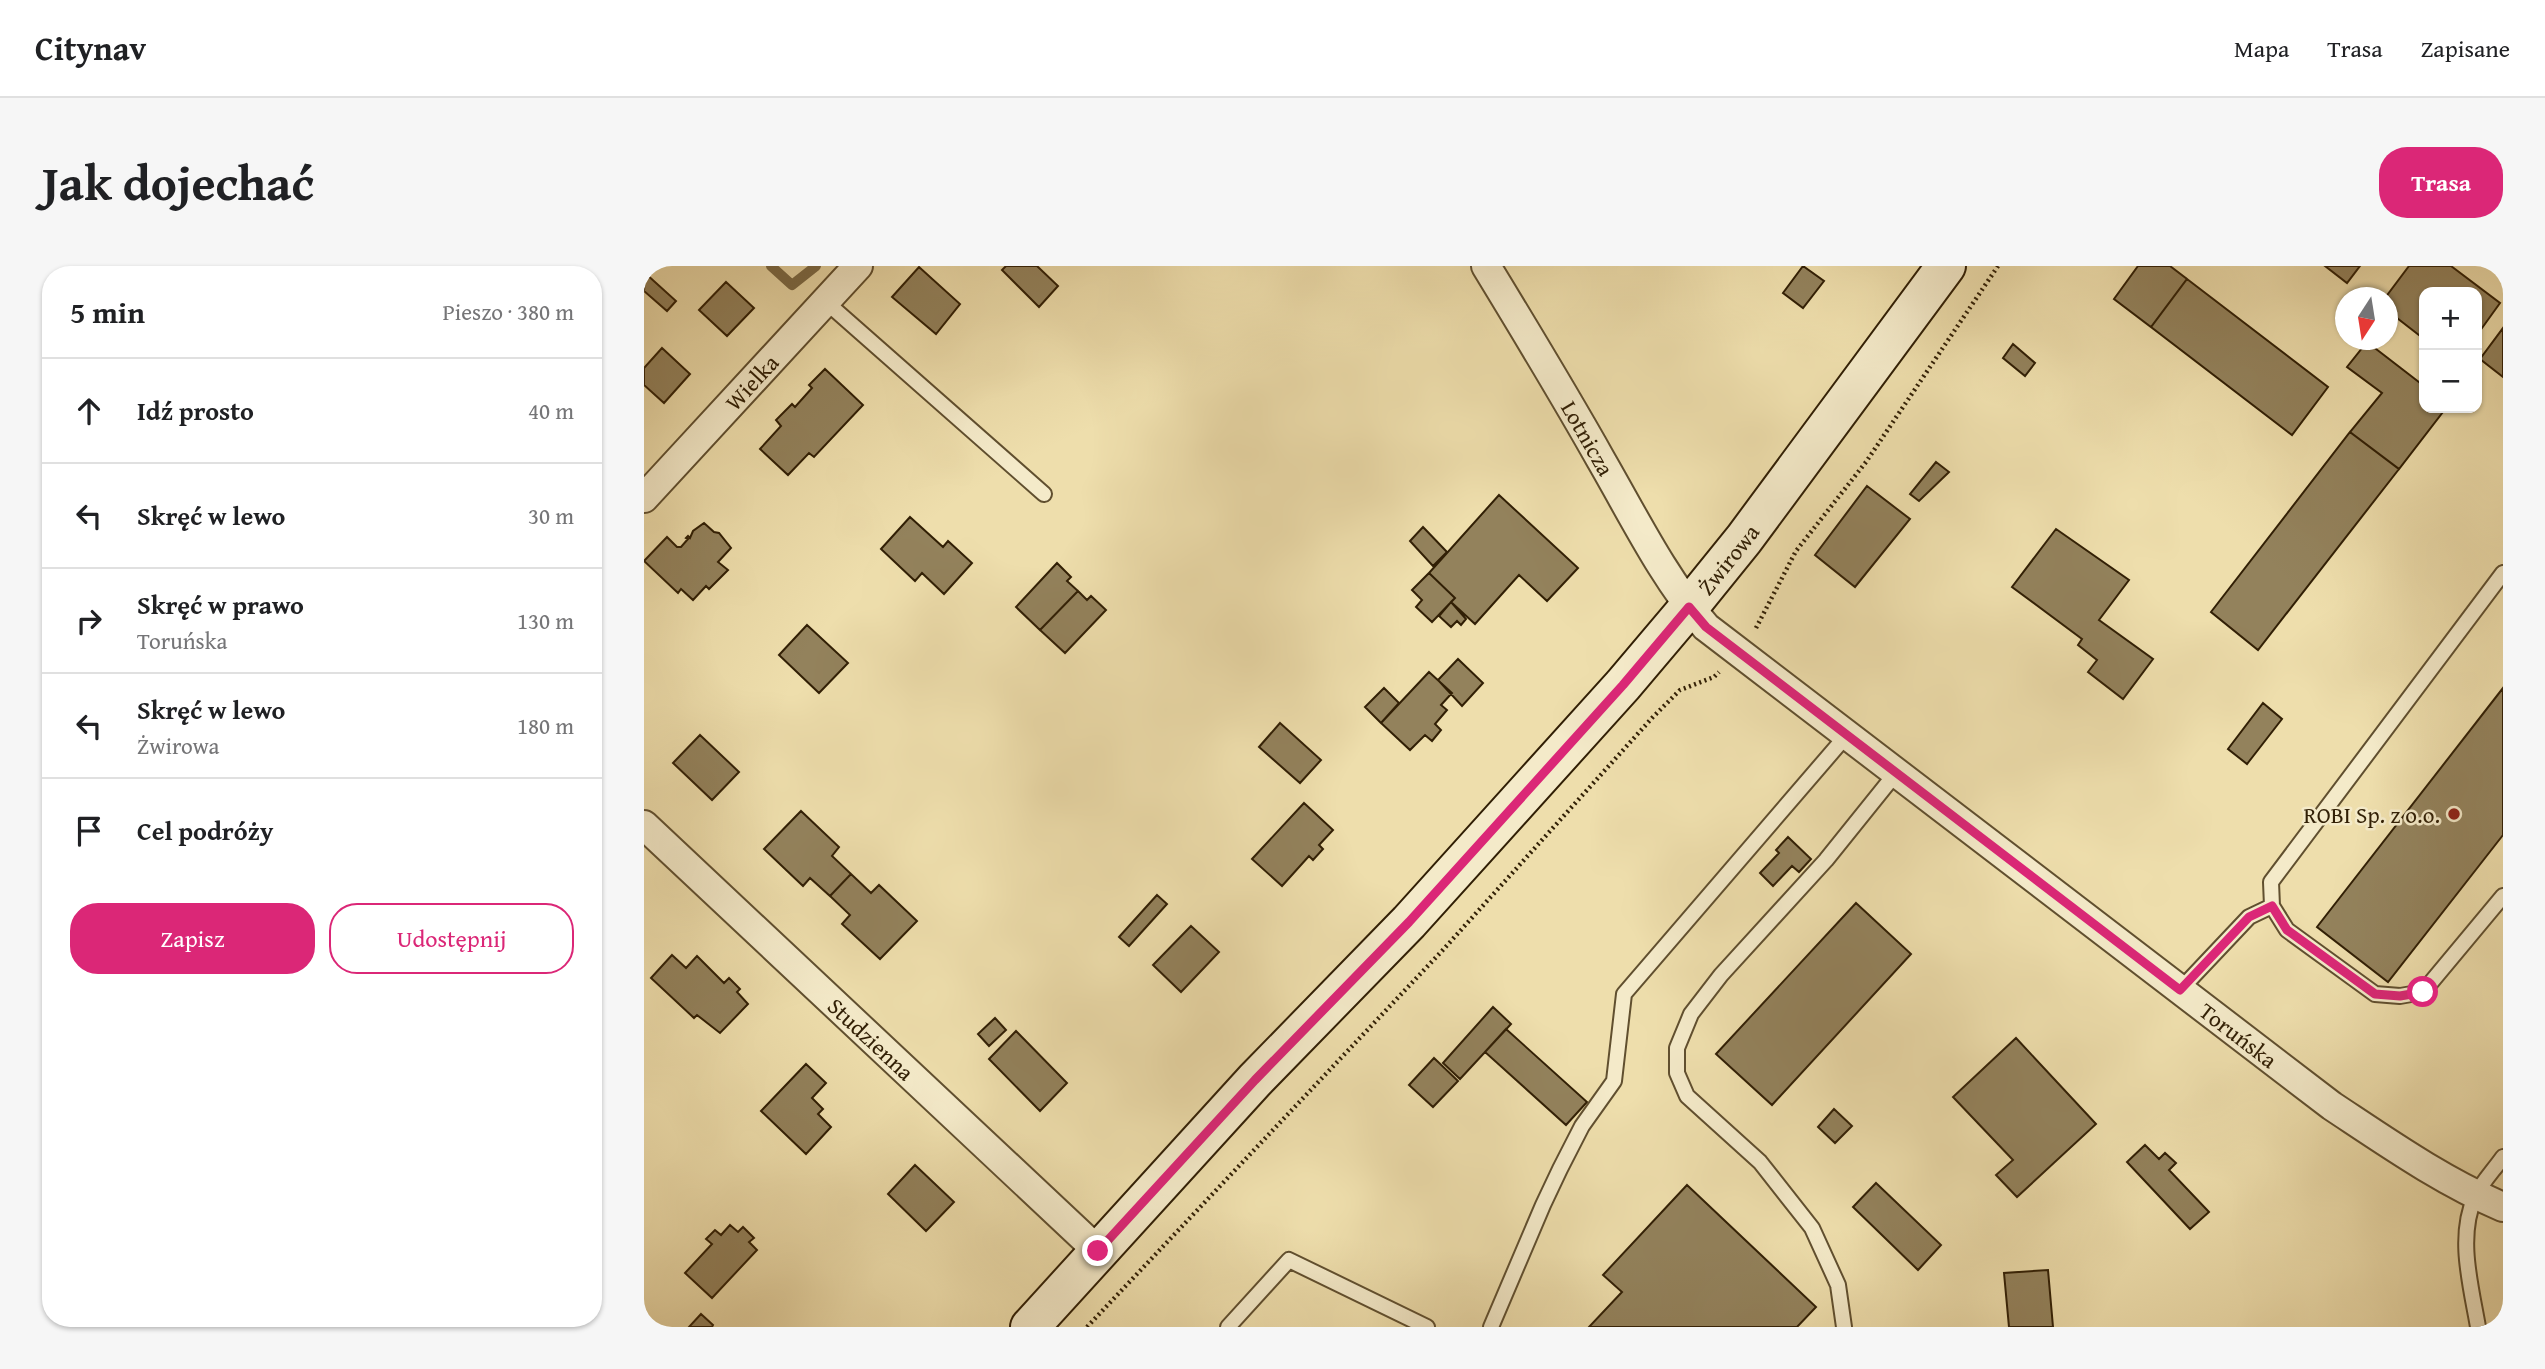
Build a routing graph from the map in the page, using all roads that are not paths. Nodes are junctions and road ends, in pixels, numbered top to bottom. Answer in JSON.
{"nodes":[{"id":1,"x":858,"y":266,"type":"edge"},
{"id":2,"x":1486,"y":266,"type":"edge"},
{"id":3,"x":1947,"y":266,"type":"edge"},
{"id":4,"x":825,"y":301,"type":"junction"},
{"id":5,"x":1044,"y":494,"type":"dead end"},
{"id":6,"x":644,"y":498,"type":"edge"},
{"id":7,"x":2503,"y":573,"type":"edge"},
{"id":8,"x":1689,"y":607,"type":"junction"},
{"id":9,"x":1846,"y":736,"type":"junction"},
{"id":10,"x":1896,"y":773,"type":"junction"},
{"id":11,"x":644,"y":825,"type":"edge"},
{"id":12,"x":2503,"y":896,"type":"edge"},
{"id":13,"x":2272,"y":906,"type":"junction"},
{"id":14,"x":2180,"y":990,"type":"junction"},
{"id":15,"x":2503,"y":1157,"type":"edge"},
{"id":16,"x":2475,"y":1196,"type":"junction"},
{"id":17,"x":2503,"y":1207,"type":"edge"},
{"id":18,"x":1098,"y":1251,"type":"junction"},
{"id":19,"x":1030,"y":1327,"type":"edge"},
{"id":20,"x":1228,"y":1327,"type":"edge"},
{"id":21,"x":1427,"y":1327,"type":"edge"},
{"id":22,"x":1492,"y":1327,"type":"edge"},
{"id":23,"x":1844,"y":1327,"type":"edge"},
{"id":24,"x":2478,"y":1327,"type":"edge"}],
"edges":[{"from":1,"to":4,"type":"street","name":"Wielka"},
{"from":2,"to":8,"type":"street","name":"Lotnicza"},
{"from":3,"to":8,"type":"street","name":"Żwirowa"},
{"from":4,"to":5,"type":"lane"},
{"from":4,"to":6,"type":"street","name":"Wielka"},
{"from":7,"to":13,"type":"lane"},
{"from":8,"to":9,"type":"street","name":"Toruńska"},
{"from":8,"to":18,"type":"street","name":"Żwirowa"},
{"from":9,"to":10,"type":"street","name":"Toruńska"},
{"from":9,"to":22,"type":"lane"},
{"from":10,"to":14,"type":"street","name":"Toruńska"},
{"from":10,"to":23,"type":"lane"},
{"from":11,"to":18,"type":"street","name":"Studzienna"},
{"from":12,"to":13,"type":"lane"},
{"from":13,"to":14,"type":"lane"},
{"from":14,"to":16,"type":"street","name":"Toruńska"},
{"from":15,"to":16,"type":"lane"},
{"from":16,"to":17,"type":"street","name":"Toruńska"},
{"from":16,"to":24,"type":"lane"},
{"from":18,"to":19,"type":"street","name":"Żwirowa"},
{"from":20,"to":21,"type":"lane"}]}
